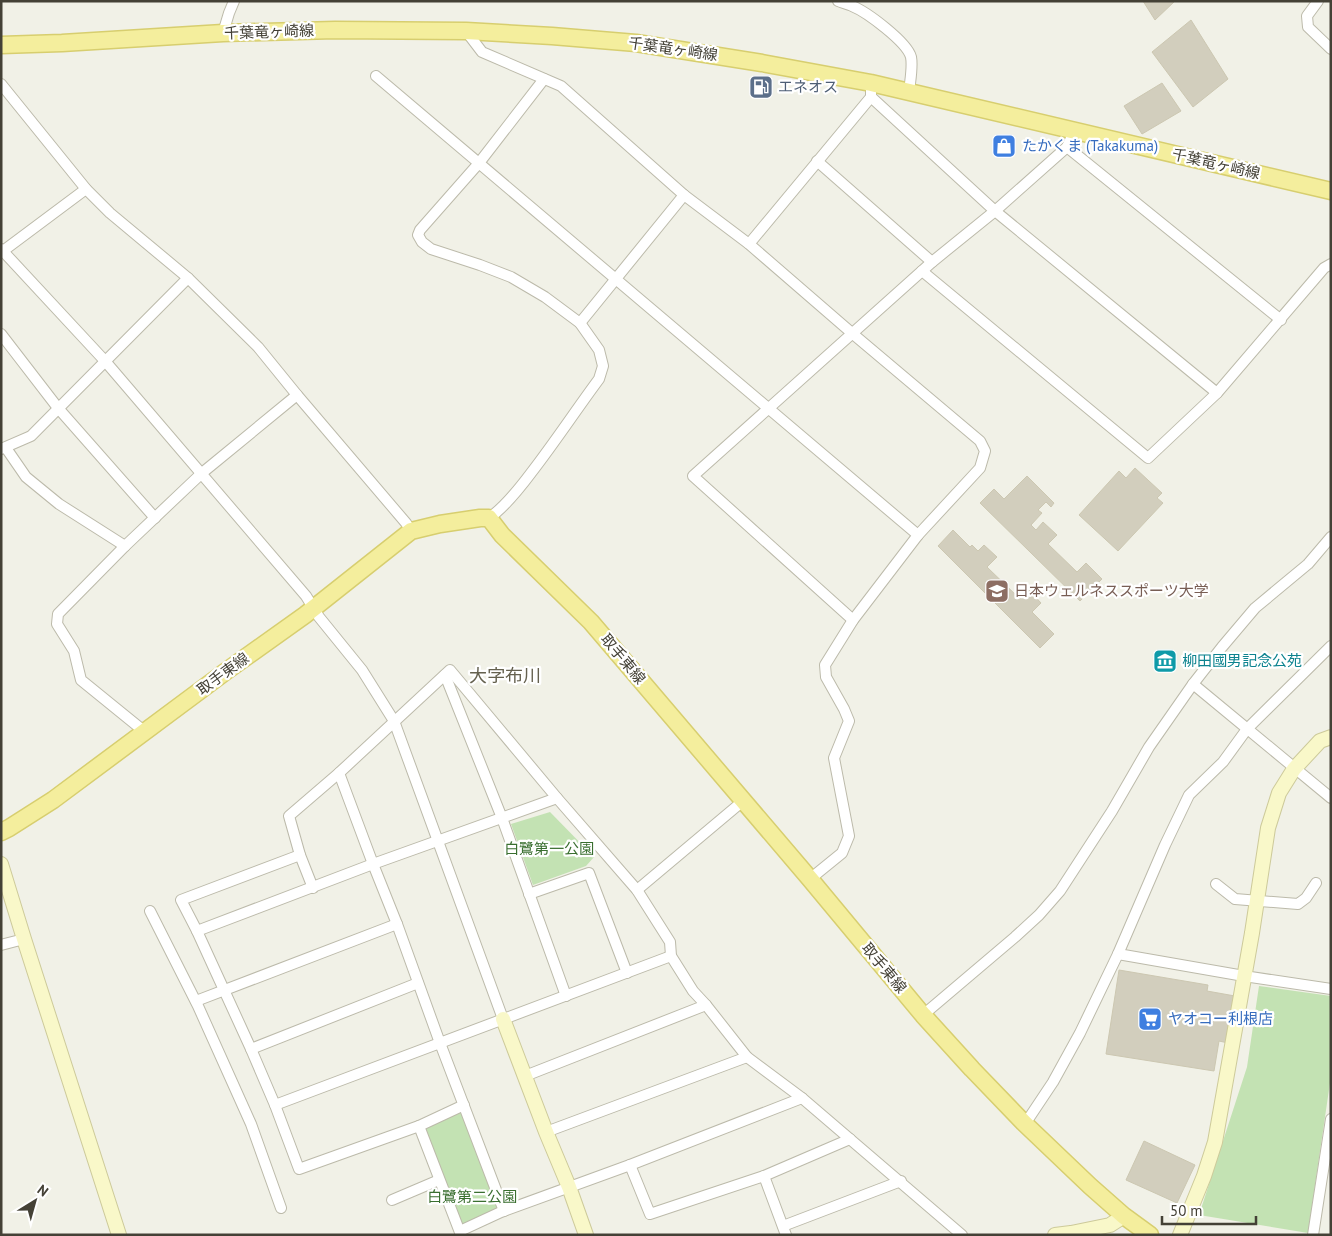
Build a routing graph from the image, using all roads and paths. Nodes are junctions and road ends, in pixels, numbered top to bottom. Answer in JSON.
{"nodes":[{"id":1,"x":234,"y":1,"type":"edge"},
{"id":2,"x":838,"y":1,"type":"edge"},
{"id":3,"x":1318,"y":1,"type":"edge"},
{"id":4,"x":466,"y":31,"type":"junction"},
{"id":5,"x":223,"y":34,"type":"junction"},
{"id":6,"x":1,"y":45,"type":"edge"},
{"id":7,"x":1331,"y":49,"type":"edge"},
{"id":8,"x":376,"y":76,"type":"dead end"},
{"id":9,"x":544,"y":79,"type":"junction"},
{"id":10,"x":1,"y":84,"type":"edge"},
{"id":11,"x":871,"y":90,"type":"junction"},
{"id":12,"x":909,"y":92,"type":"junction"},
{"id":13,"x":1075,"y":130,"type":"junction"},
{"id":14,"x":1067,"y":147,"type":"junction"},
{"id":15,"x":817,"y":161,"type":"junction"},
{"id":16,"x":479,"y":163,"type":"junction"},
{"id":17,"x":86,"y":189,"type":"junction"},
{"id":18,"x":1331,"y":191,"type":"edge"},
{"id":19,"x":684,"y":195,"type":"junction"},
{"id":20,"x":995,"y":211,"type":"junction"},
{"id":21,"x":749,"y":244,"type":"junction"},
{"id":22,"x":2,"y":250,"type":"edge"},
{"id":23,"x":932,"y":262,"type":"junction"},
{"id":24,"x":1331,"y":264,"type":"edge"},
{"id":25,"x":922,"y":271,"type":"junction"},
{"id":26,"x":188,"y":278,"type":"junction"},
{"id":27,"x":616,"y":279,"type":"junction"},
{"id":28,"x":1281,"y":320,"type":"junction"},
{"id":29,"x":580,"y":323,"type":"junction"},
{"id":30,"x":1,"y":334,"type":"edge"},
{"id":31,"x":853,"y":334,"type":"junction"},
{"id":32,"x":105,"y":361,"type":"junction"},
{"id":33,"x":1217,"y":393,"type":"junction"},
{"id":34,"x":297,"y":395,"type":"junction"},
{"id":35,"x":58,"y":408,"type":"junction"},
{"id":36,"x":769,"y":408,"type":"junction"},
{"id":37,"x":4,"y":449,"type":"edge"},
{"id":38,"x":202,"y":473,"type":"junction"},
{"id":39,"x":155,"y":518,"type":"junction"},
{"id":40,"x":489,"y":518,"type":"junction"},
{"id":41,"x":411,"y":531,"type":"junction"},
{"id":42,"x":918,"y":535,"type":"junction"},
{"id":43,"x":1331,"y":537,"type":"edge"},
{"id":44,"x":125,"y":546,"type":"junction"},
{"id":45,"x":313,"y":609,"type":"junction"},
{"id":46,"x":853,"y":620,"type":"junction"},
{"id":47,"x":1331,"y":646,"type":"edge"},
{"id":48,"x":445,"y":674,"type":"junction"},
{"id":49,"x":1193,"y":684,"type":"junction"},
{"id":50,"x":394,"y":721,"type":"junction"},
{"id":51,"x":1247,"y":729,"type":"junction"},
{"id":52,"x":145,"y":732,"type":"junction"},
{"id":53,"x":1331,"y":737,"type":"edge"},
{"id":54,"x":1294,"y":769,"type":"junction"},
{"id":55,"x":338,"y":773,"type":"junction"},
{"id":56,"x":557,"y":798,"type":"junction"},
{"id":57,"x":1331,"y":798,"type":"edge"},
{"id":58,"x":743,"y":801,"type":"junction"},
{"id":59,"x":502,"y":818,"type":"junction"},
{"id":60,"x":1,"y":832,"type":"edge"},
{"id":61,"x":437,"y":841,"type":"junction"},
{"id":62,"x":300,"y":855,"type":"junction"},
{"id":63,"x":1,"y":864,"type":"edge"},
{"id":64,"x":373,"y":864,"type":"junction"},
{"id":65,"x":810,"y":879,"type":"junction"},
{"id":66,"x":1216,"y":884,"type":"dead end"},
{"id":67,"x":1316,"y":884,"type":"dead end"},
{"id":68,"x":313,"y":888,"type":"junction"},
{"id":69,"x":638,"y":890,"type":"junction"},
{"id":70,"x":529,"y":894,"type":"junction"},
{"id":71,"x":1257,"y":901,"type":"junction"},
{"id":72,"x":150,"y":910,"type":"dead end"},
{"id":73,"x":397,"y":924,"type":"junction"},
{"id":74,"x":197,"y":931,"type":"junction"},
{"id":75,"x":24,"y":939,"type":"junction"},
{"id":76,"x":1,"y":945,"type":"edge"},
{"id":77,"x":1118,"y":954,"type":"junction"},
{"id":78,"x":671,"y":956,"type":"junction"},
{"id":79,"x":628,"y":973,"type":"junction"},
{"id":80,"x":1244,"y":976,"type":"junction"},
{"id":81,"x":418,"y":983,"type":"junction"},
{"id":82,"x":1331,"y":989,"type":"edge"},
{"id":83,"x":225,"y":991,"type":"junction"},
{"id":84,"x":566,"y":996,"type":"junction"},
{"id":85,"x":196,"y":1001,"type":"junction"},
{"id":86,"x":706,"y":1005,"type":"junction"},
{"id":87,"x":923,"y":1015,"type":"junction"},
{"id":88,"x":504,"y":1019,"type":"junction"},
{"id":89,"x":440,"y":1043,"type":"junction"},
{"id":90,"x":251,"y":1049,"type":"junction"},
{"id":91,"x":747,"y":1057,"type":"junction"},
{"id":92,"x":525,"y":1076,"type":"junction"},
{"id":93,"x":802,"y":1098,"type":"junction"},
{"id":94,"x":276,"y":1105,"type":"junction"},
{"id":95,"x":464,"y":1105,"type":"junction"},
{"id":96,"x":1025,"y":1124,"type":"junction"},
{"id":97,"x":1330,"y":1124,"type":"edge"},
{"id":98,"x":419,"y":1126,"type":"junction"},
{"id":99,"x":546,"y":1132,"type":"junction"},
{"id":100,"x":850,"y":1139,"type":"junction"},
{"id":101,"x":630,"y":1165,"type":"junction"},
{"id":102,"x":764,"y":1176,"type":"junction"},
{"id":103,"x":439,"y":1180,"type":"junction"},
{"id":104,"x":901,"y":1181,"type":"junction"},
{"id":105,"x":569,"y":1187,"type":"junction"},
{"id":106,"x":392,"y":1200,"type":"dead end"},
{"id":107,"x":281,"y":1208,"type":"dead end"},
{"id":108,"x":504,"y":1211,"type":"junction"},
{"id":109,"x":1124,"y":1216,"type":"junction"},
{"id":110,"x":785,"y":1231,"type":"edge"},
{"id":111,"x":460,"y":1233,"type":"edge"},
{"id":112,"x":119,"y":1235,"type":"edge"},
{"id":113,"x":586,"y":1235,"type":"edge"},
{"id":114,"x":962,"y":1235,"type":"edge"},
{"id":115,"x":1055,"y":1235,"type":"edge"},
{"id":116,"x":1150,"y":1235,"type":"edge"},
{"id":117,"x":1180,"y":1235,"type":"edge"},
{"id":118,"x":1313,"y":1235,"type":"edge"}],
"edges":[{"from":1,"to":5,"type":"street"},
{"from":2,"to":12,"type":"street"},
{"from":3,"to":7,"type":"street"},
{"from":4,"to":5,"type":"main road","name":"千葉竜ヶ崎線"},
{"from":4,"to":9,"type":"street"},
{"from":4,"to":11,"type":"main road","name":"千葉竜ヶ崎線"},
{"from":5,"to":6,"type":"main road","name":"千葉竜ヶ崎線"},
{"from":8,"to":16,"type":"street"},
{"from":9,"to":16,"type":"street"},
{"from":9,"to":19,"type":"street"},
{"from":10,"to":17,"type":"street"},
{"from":11,"to":12,"type":"main road","name":"千葉竜ヶ崎線"},
{"from":11,"to":15,"type":"street"},
{"from":11,"to":20,"type":"street"},
{"from":12,"to":13,"type":"main road","name":"千葉竜ヶ崎線"},
{"from":13,"to":14,"type":"street"},
{"from":13,"to":18,"type":"main road","name":"千葉竜ヶ崎線"},
{"from":14,"to":20,"type":"street"},
{"from":14,"to":28,"type":"street"},
{"from":15,"to":21,"type":"street"},
{"from":15,"to":23,"type":"street"},
{"from":16,"to":27,"type":"street"},
{"from":16,"to":29,"type":"street"},
{"from":17,"to":22,"type":"street"},
{"from":17,"to":26,"type":"street"},
{"from":19,"to":21,"type":"street"},
{"from":19,"to":27,"type":"street"},
{"from":20,"to":23,"type":"street"},
{"from":20,"to":33,"type":"street"},
{"from":21,"to":31,"type":"street"},
{"from":22,"to":32,"type":"street"},
{"from":23,"to":25,"type":"street"},
{"from":24,"to":28,"type":"street"},
{"from":25,"to":31,"type":"street"},
{"from":25,"to":33,"type":"street"},
{"from":26,"to":32,"type":"street"},
{"from":26,"to":34,"type":"street"},
{"from":27,"to":29,"type":"street"},
{"from":27,"to":36,"type":"street"},
{"from":28,"to":33,"type":"street"},
{"from":29,"to":40,"type":"street"},
{"from":30,"to":35,"type":"street"},
{"from":31,"to":36,"type":"street"},
{"from":31,"to":42,"type":"street"},
{"from":32,"to":35,"type":"street"},
{"from":32,"to":38,"type":"street"},
{"from":34,"to":38,"type":"street"},
{"from":34,"to":41,"type":"street"},
{"from":35,"to":37,"type":"street"},
{"from":35,"to":39,"type":"street"},
{"from":36,"to":42,"type":"street"},
{"from":36,"to":46,"type":"street"},
{"from":37,"to":44,"type":"street"},
{"from":38,"to":39,"type":"street"},
{"from":38,"to":45,"type":"street"},
{"from":39,"to":44,"type":"street"},
{"from":40,"to":41,"type":"main road","name":"取手東線"},
{"from":40,"to":58,"type":"main road","name":"取手東線"},
{"from":41,"to":45,"type":"main road","name":"取手東線"},
{"from":42,"to":46,"type":"street"},
{"from":43,"to":49,"type":"street"},
{"from":44,"to":52,"type":"street"},
{"from":45,"to":50,"type":"street"},
{"from":45,"to":52,"type":"main road","name":"取手東線"},
{"from":46,"to":65,"type":"street"},
{"from":47,"to":51,"type":"street"},
{"from":48,"to":50,"type":"street"},
{"from":48,"to":56,"type":"street"},
{"from":48,"to":59,"type":"street"},
{"from":49,"to":51,"type":"street"},
{"from":49,"to":87,"type":"street"},
{"from":50,"to":55,"type":"street"},
{"from":50,"to":61,"type":"street"},
{"from":51,"to":54,"type":"street"},
{"from":51,"to":77,"type":"street"},
{"from":52,"to":60,"type":"main road","name":"取手東線"},
{"from":53,"to":54,"type":"street"},
{"from":54,"to":57,"type":"street"},
{"from":54,"to":71,"type":"street"},
{"from":55,"to":62,"type":"street"},
{"from":55,"to":64,"type":"street"},
{"from":56,"to":59,"type":"street"},
{"from":56,"to":69,"type":"street"},
{"from":58,"to":65,"type":"main road","name":"取手東線"},
{"from":58,"to":69,"type":"street"},
{"from":59,"to":61,"type":"street"},
{"from":59,"to":70,"type":"street"},
{"from":61,"to":64,"type":"street"},
{"from":61,"to":88,"type":"street"},
{"from":62,"to":68,"type":"street"},
{"from":62,"to":74,"type":"street"},
{"from":63,"to":75,"type":"street"},
{"from":64,"to":68,"type":"street"},
{"from":64,"to":73,"type":"street"},
{"from":65,"to":87,"type":"main road","name":"取手東線"},
{"from":66,"to":71,"type":"street"},
{"from":67,"to":71,"type":"street"},
{"from":68,"to":74,"type":"street"},
{"from":69,"to":78,"type":"street"},
{"from":70,"to":79,"type":"street"},
{"from":70,"to":84,"type":"street"},
{"from":71,"to":80,"type":"street"},
{"from":72,"to":85,"type":"street"},
{"from":73,"to":81,"type":"street"},
{"from":73,"to":83,"type":"street"},
{"from":74,"to":83,"type":"street"},
{"from":75,"to":76,"type":"street"},
{"from":75,"to":112,"type":"street"},
{"from":77,"to":80,"type":"street"},
{"from":77,"to":96,"type":"street"},
{"from":78,"to":79,"type":"street"},
{"from":78,"to":86,"type":"street"},
{"from":79,"to":84,"type":"street"},
{"from":80,"to":82,"type":"street"},
{"from":80,"to":117,"type":"street"},
{"from":81,"to":89,"type":"street"},
{"from":81,"to":90,"type":"street"},
{"from":83,"to":85,"type":"street"},
{"from":83,"to":90,"type":"street"},
{"from":84,"to":88,"type":"street"},
{"from":85,"to":107,"type":"street"},
{"from":86,"to":91,"type":"street"},
{"from":86,"to":92,"type":"street"},
{"from":87,"to":96,"type":"main road","name":"取手東線"},
{"from":88,"to":89,"type":"street"},
{"from":88,"to":92,"type":"street"},
{"from":89,"to":94,"type":"street"},
{"from":89,"to":95,"type":"street"},
{"from":90,"to":94,"type":"street"},
{"from":91,"to":93,"type":"street"},
{"from":91,"to":99,"type":"street"},
{"from":92,"to":99,"type":"street"},
{"from":93,"to":100,"type":"street"},
{"from":93,"to":101,"type":"street"},
{"from":94,"to":98,"type":"street"},
{"from":95,"to":98,"type":"street"},
{"from":95,"to":108,"type":"street"},
{"from":96,"to":109,"type":"main road","name":"取手東線"},
{"from":97,"to":118,"type":"street"},
{"from":98,"to":103,"type":"street"},
{"from":99,"to":105,"type":"street"},
{"from":100,"to":102,"type":"street"},
{"from":100,"to":104,"type":"street"},
{"from":101,"to":102,"type":"street"},
{"from":101,"to":105,"type":"street"},
{"from":102,"to":110,"type":"street"},
{"from":103,"to":106,"type":"street"},
{"from":103,"to":111,"type":"street"},
{"from":104,"to":110,"type":"street"},
{"from":104,"to":114,"type":"street"},
{"from":105,"to":108,"type":"street"},
{"from":105,"to":113,"type":"street"},
{"from":108,"to":111,"type":"street"},
{"from":109,"to":115,"type":"street"},
{"from":109,"to":116,"type":"main road","name":"取手東線"}]}
